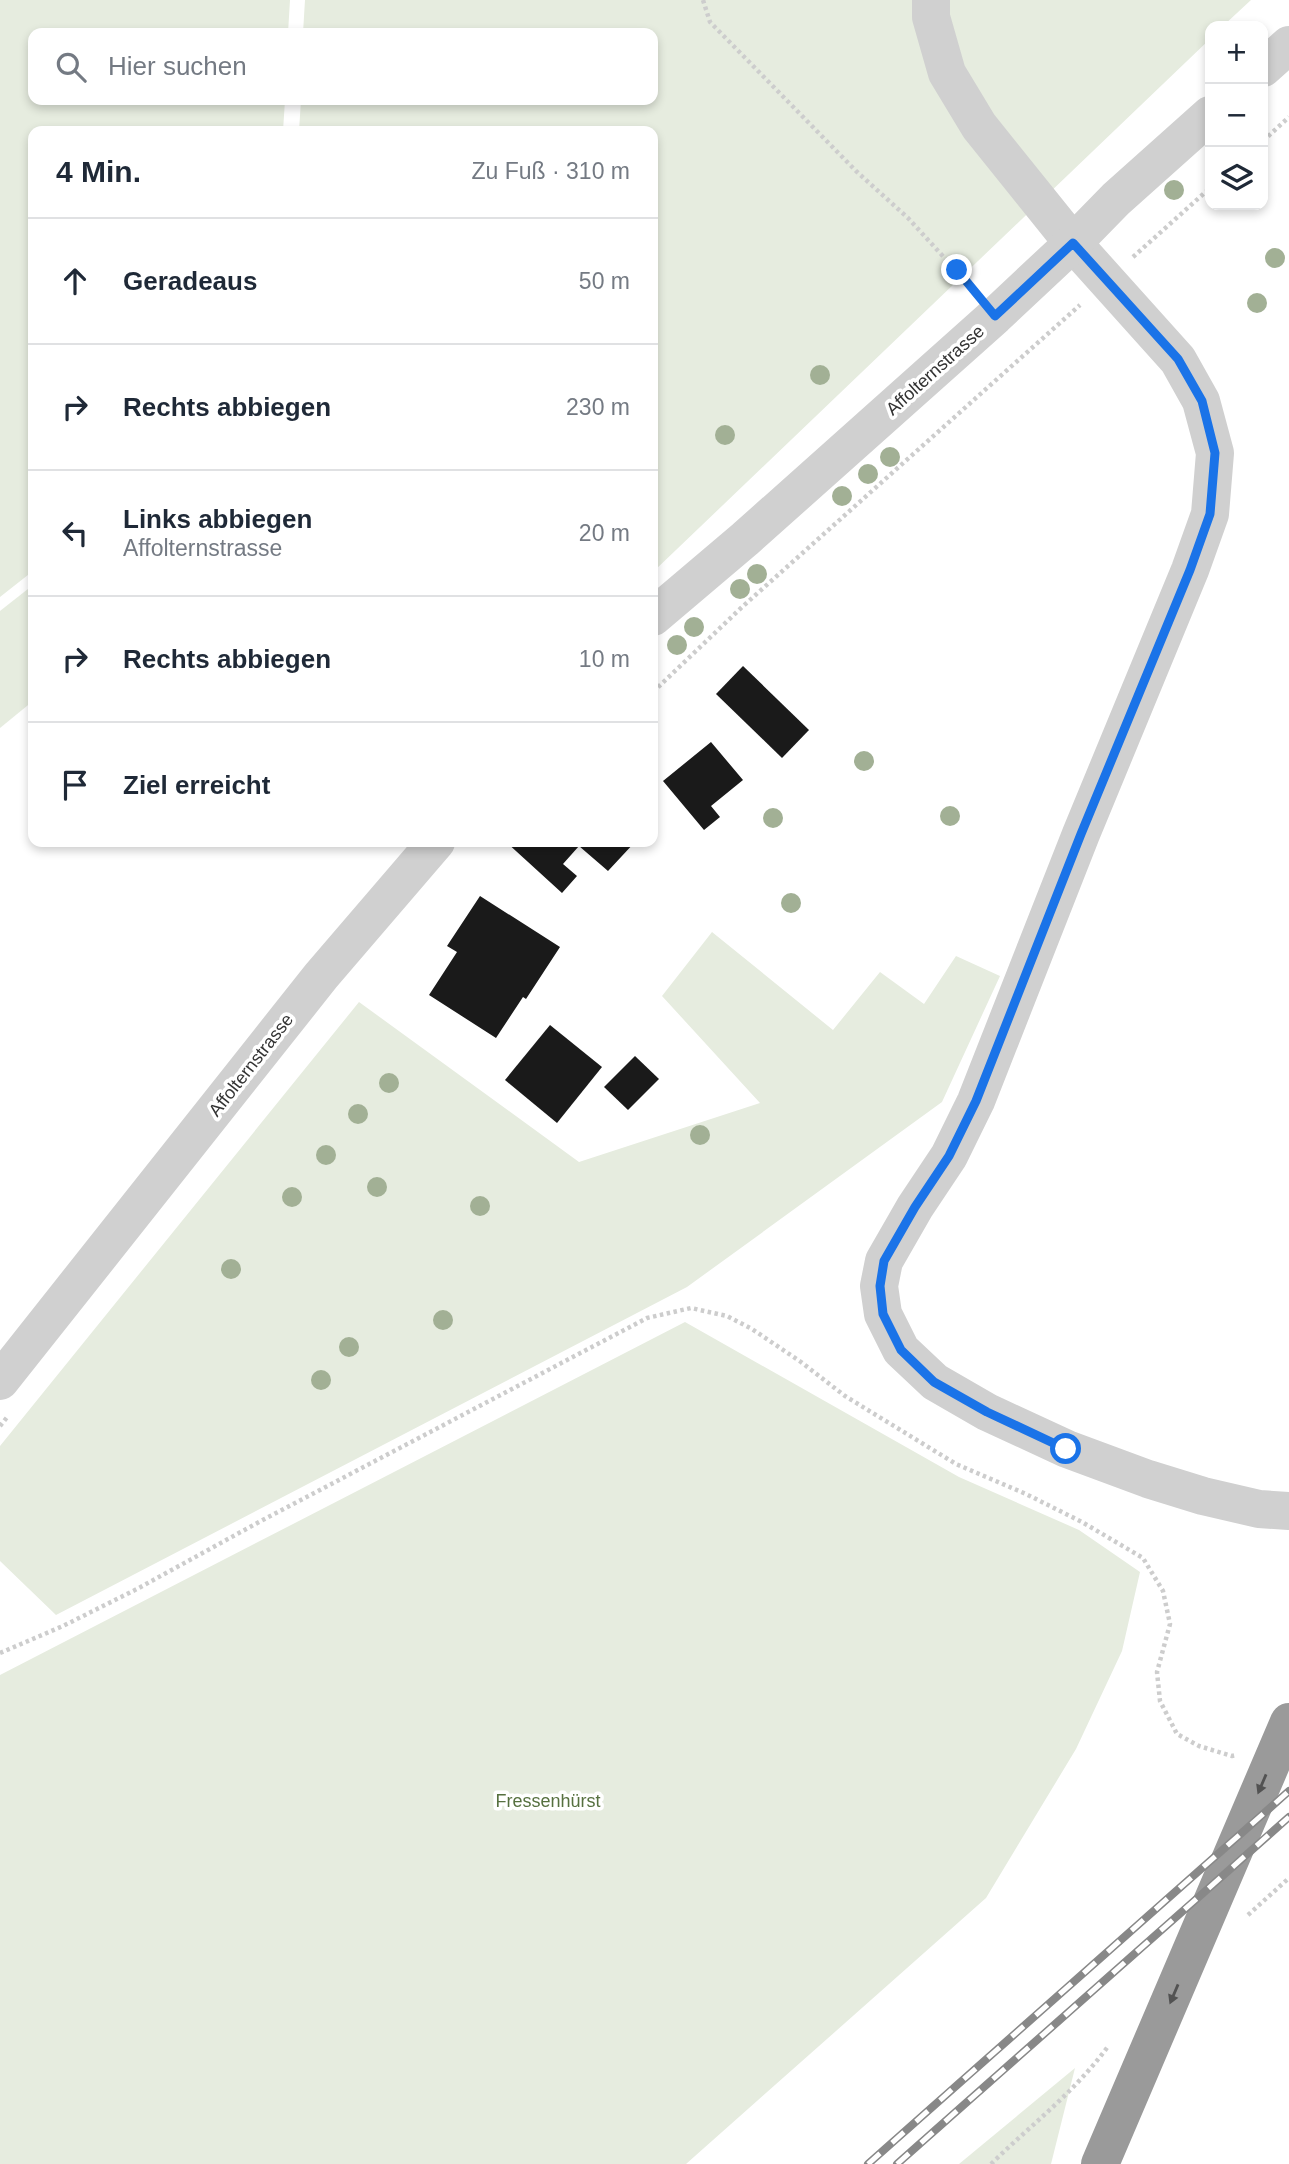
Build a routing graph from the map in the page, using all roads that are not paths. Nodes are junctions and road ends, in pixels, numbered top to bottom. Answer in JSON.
{"nodes":[{"id":1,"x":931,"y":0,"type":"edge"},
{"id":2,"x":1289,"y":45,"type":"edge"},
{"id":3,"x":1268,"y":64,"type":"edge"},
{"id":4,"x":1205,"y":119,"type":"edge"},
{"id":5,"x":1073,"y":243,"type":"junction"},
{"id":6,"x":658,"y":613,"type":"edge"},
{"id":7,"x":432,"y":847,"type":"edge"},
{"id":8,"x":0,"y":1381,"type":"edge"},
{"id":9,"x":1289,"y":1511,"type":"edge"},
{"id":10,"x":1289,"y":1722,"type":"edge"},
{"id":11,"x":1100,"y":2164,"type":"edge"}],
"edges":[{"from":1,"to":5,"type":"street"},
{"from":2,"to":3,"type":"street"},
{"from":4,"to":5,"type":"street","name":"Affolternstrasse"},
{"from":5,"to":6,"type":"street","name":"Affolternstrasse"},
{"from":5,"to":9,"type":"street"},
{"from":7,"to":8,"type":"street","name":"Affolternstrasse"},
{"from":10,"to":11,"type":"highway","one_way":true}]}
